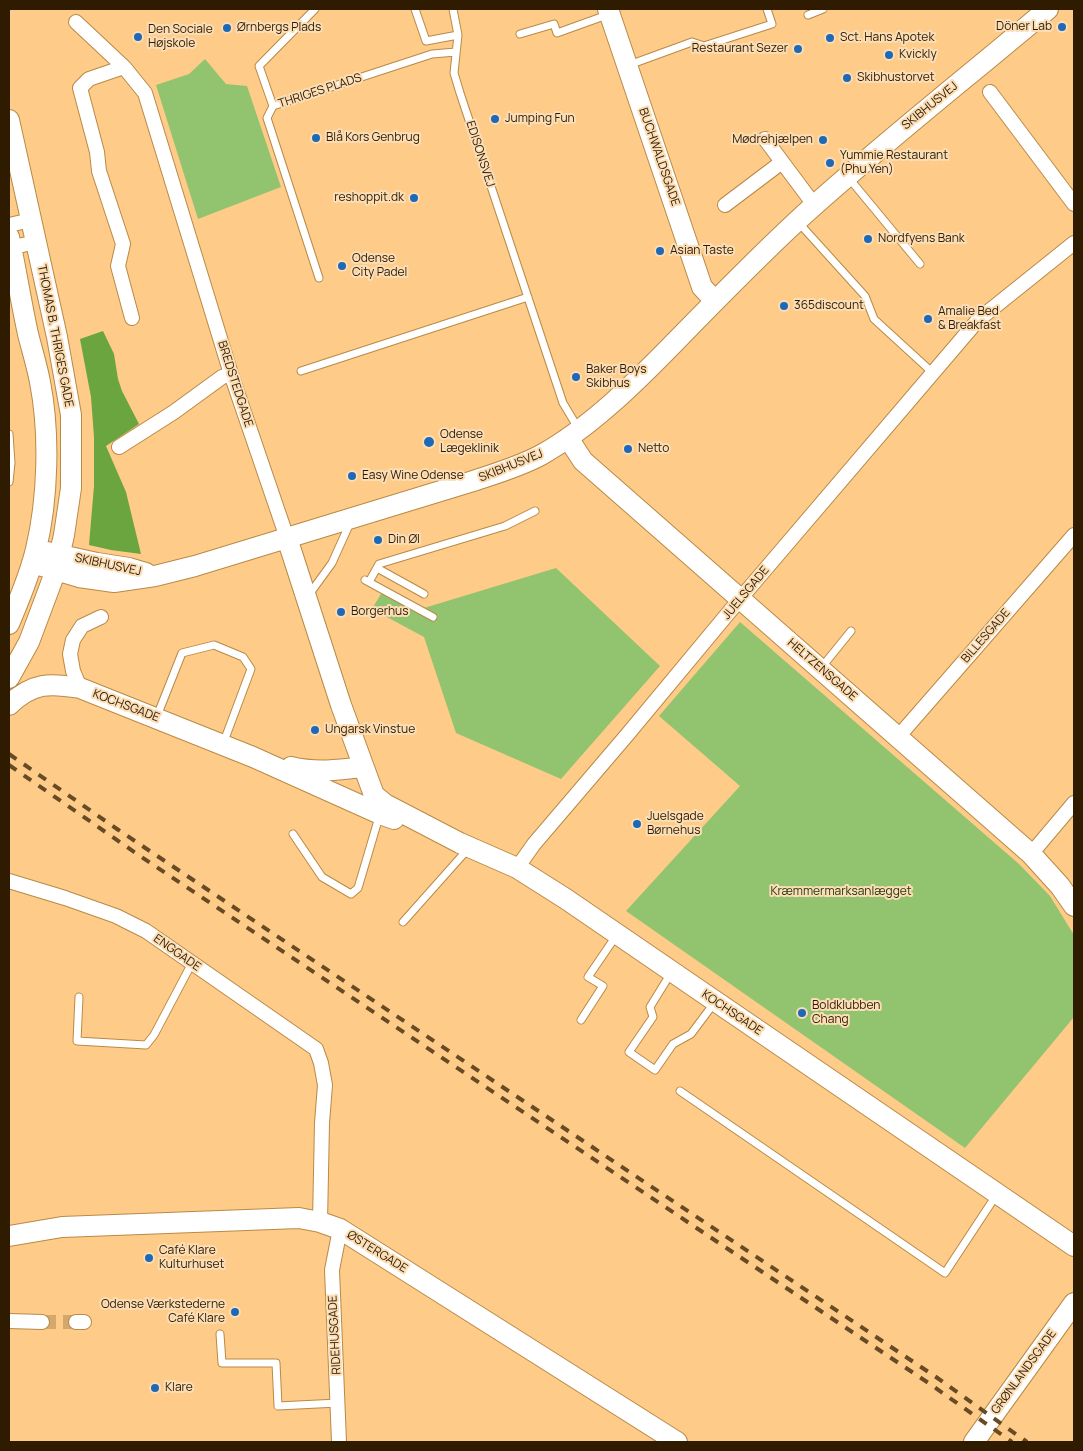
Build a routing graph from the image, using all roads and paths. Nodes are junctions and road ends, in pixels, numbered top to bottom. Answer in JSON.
{"nodes":[{"id":1,"x":315,"y":9,"type":"edge"},
{"id":2,"x":416,"y":9,"type":"edge"},
{"id":3,"x":452,"y":9,"type":"edge"},
{"id":4,"x":767,"y":9,"type":"edge"},
{"id":5,"x":823,"y":9,"type":"edge"},
{"id":6,"x":1048,"y":9,"type":"edge"},
{"id":7,"x":609,"y":12,"type":"edge"},
{"id":8,"x":808,"y":15,"type":"dead end"},
{"id":9,"x":76,"y":22,"type":"dead end"},
{"id":10,"x":520,"y":34,"type":"dead end"},
{"id":11,"x":458,"y":35,"type":"junction"},
{"id":12,"x":456,"y":52,"type":"junction"},
{"id":13,"x":627,"y":65,"type":"junction"},
{"id":14,"x":124,"y":67,"type":"junction"},
{"id":15,"x":990,"y":92,"type":"dead end"},
{"id":16,"x":273,"y":106,"type":"junction"},
{"id":17,"x":9,"y":120,"type":"edge"},
{"id":18,"x":764,"y":139,"type":"dead end"},
{"id":19,"x":782,"y":162,"type":"junction"},
{"id":20,"x":848,"y":177,"type":"junction"},
{"id":21,"x":1074,"y":204,"type":"edge"},
{"id":22,"x":725,"y":205,"type":"dead end"},
{"id":23,"x":815,"y":206,"type":"junction"},
{"id":24,"x":797,"y":221,"type":"junction"},
{"id":25,"x":15,"y":239,"type":"edge"},
{"id":26,"x":1074,"y":243,"type":"edge"},
{"id":27,"x":920,"y":264,"type":"dead end"},
{"id":28,"x":319,"y":278,"type":"dead end"},
{"id":29,"x":528,"y":297,"type":"junction"},
{"id":30,"x":715,"y":301,"type":"junction"},
{"id":31,"x":132,"y":318,"type":"dead end"},
{"id":32,"x":301,"y":372,"type":"dead end"},
{"id":33,"x":933,"y":373,"type":"junction"},
{"id":34,"x":231,"y":374,"type":"junction"},
{"id":35,"x":9,"y":434,"type":"edge"},
{"id":36,"x":573,"y":434,"type":"junction"},
{"id":37,"x":119,"y":447,"type":"dead end"},
{"id":38,"x":9,"y":482,"type":"edge"},
{"id":39,"x":535,"y":511,"type":"dead end"},
{"id":40,"x":353,"y":518,"type":"junction"},
{"id":41,"x":1074,"y":535,"type":"edge"},
{"id":42,"x":287,"y":538,"type":"junction"},
{"id":43,"x":34,"y":556,"type":"junction"},
{"id":44,"x":58,"y":562,"type":"junction"},
{"id":45,"x":376,"y":568,"type":"junction"},
{"id":46,"x":424,"y":594,"type":"dead end"},
{"id":47,"x":307,"y":598,"type":"junction"},
{"id":48,"x":740,"y":598,"type":"junction"},
{"id":49,"x":100,"y":616,"type":"dead end"},
{"id":50,"x":433,"y":617,"type":"dead end"},
{"id":51,"x":9,"y":624,"type":"edge"},
{"id":52,"x":851,"y":631,"type":"dead end"},
{"id":53,"x":820,"y":669,"type":"junction"},
{"id":54,"x":9,"y":678,"type":"edge"},
{"id":55,"x":80,"y":688,"type":"junction"},
{"id":56,"x":9,"y":705,"type":"edge"},
{"id":57,"x":156,"y":718,"type":"junction"},
{"id":58,"x":898,"y":737,"type":"junction"},
{"id":59,"x":222,"y":745,"type":"junction"},
{"id":60,"x":253,"y":757,"type":"junction"},
{"id":61,"x":354,"y":768,"type":"junction"},
{"id":62,"x":339,"y":796,"type":"junction"},
{"id":63,"x":1074,"y":803,"type":"edge"},
{"id":64,"x":375,"y":805,"type":"junction"},
{"id":65,"x":293,"y":834,"type":"dead end"},
{"id":66,"x":464,"y":845,"type":"junction"},
{"id":67,"x":1031,"y":854,"type":"junction"},
{"id":68,"x":517,"y":868,"type":"junction"},
{"id":69,"x":9,"y":881,"type":"edge"},
{"id":70,"x":1074,"y":906,"type":"edge"},
{"id":71,"x":403,"y":922,"type":"dead end"},
{"id":72,"x":618,"y":934,"type":"junction"},
{"id":73,"x":192,"y":963,"type":"junction"},
{"id":74,"x":672,"y":972,"type":"junction"},
{"id":75,"x":79,"y":997,"type":"dead end"},
{"id":76,"x":715,"y":1001,"type":"junction"},
{"id":77,"x":581,"y":1020,"type":"dead end"},
{"id":78,"x":680,"y":1091,"type":"dead end"},
{"id":79,"x":997,"y":1194,"type":"junction"},
{"id":80,"x":320,"y":1222,"type":"junction"},
{"id":81,"x":340,"y":1229,"type":"junction"},
{"id":82,"x":9,"y":1231,"type":"edge"},
{"id":83,"x":30,"y":1233,"type":"junction"},
{"id":84,"x":9,"y":1236,"type":"edge"},
{"id":85,"x":1074,"y":1246,"type":"edge"},
{"id":86,"x":1074,"y":1303,"type":"edge"},
{"id":87,"x":9,"y":1321,"type":"edge"},
{"id":88,"x":42,"y":1322,"type":"tunnel mouth"},
{"id":89,"x":220,"y":1334,"type":"dead end"},
{"id":90,"x":338,"y":1403,"type":"junction"},
{"id":91,"x":339,"y":1442,"type":"edge"},
{"id":92,"x":677,"y":1442,"type":"edge"},
{"id":93,"x":974,"y":1442,"type":"edge"}],
"edges":[{"from":1,"to":16,"type":"lane","name":"THRIGES PLADS"},
{"from":2,"to":11,"type":"lane"},
{"from":3,"to":11,"type":"lane","name":"EDISONSVEJ"},
{"from":4,"to":13,"type":"lane"},
{"from":5,"to":8,"type":"lane"},
{"from":6,"to":20,"type":"street","name":"SKIBHUSVEJ"},
{"from":7,"to":10,"type":"lane"},
{"from":7,"to":13,"type":"street","name":"BUCHWALDSGADE"},
{"from":9,"to":14,"type":"street","name":"BREDSTEDGADE"},
{"from":11,"to":12,"type":"lane","name":"EDISONSVEJ"},
{"from":12,"to":16,"type":"lane","name":"THRIGES PLADS"},
{"from":12,"to":29,"type":"lane","name":"EDISONSVEJ"},
{"from":13,"to":30,"type":"street","name":"BUCHWALDSGADE"},
{"from":14,"to":31,"type":"street"},
{"from":14,"to":34,"type":"street","name":"BREDSTEDGADE"},
{"from":15,"to":21,"type":"street"},
{"from":16,"to":28,"type":"lane"},
{"from":17,"to":25,"type":"street","name":"THOMAS B. THRIGES GADE"},
{"from":18,"to":19,"type":"street"},
{"from":19,"to":22,"type":"street"},
{"from":19,"to":23,"type":"street"},
{"from":20,"to":23,"type":"street","name":"SKIBHUSVEJ"},
{"from":20,"to":27,"type":"lane"},
{"from":23,"to":24,"type":"street","name":"SKIBHUSVEJ"},
{"from":24,"to":30,"type":"street","name":"SKIBHUSVEJ"},
{"from":24,"to":33,"type":"lane"},
{"from":25,"to":43,"type":"street","name":"THOMAS B. THRIGES GADE"},
{"from":25,"to":44,"type":"street","name":"THOMAS B. THRIGES GADE"},
{"from":26,"to":33,"type":"street","name":"JUELSGADE"},
{"from":29,"to":32,"type":"lane"},
{"from":29,"to":36,"type":"lane","name":"EDISONSVEJ"},
{"from":30,"to":36,"type":"street","name":"SKIBHUSVEJ"},
{"from":33,"to":48,"type":"street","name":"JUELSGADE"},
{"from":34,"to":37,"type":"street"},
{"from":34,"to":42,"type":"street","name":"BREDSTEDGADE"},
{"from":35,"to":38,"type":"lane"},
{"from":36,"to":40,"type":"street","name":"SKIBHUSVEJ"},
{"from":36,"to":48,"type":"street","name":"HELTZENSGADE"},
{"from":39,"to":45,"type":"lane"},
{"from":40,"to":42,"type":"street","name":"SKIBHUSVEJ"},
{"from":40,"to":47,"type":"lane"},
{"from":41,"to":58,"type":"street","name":"BILLESGADE"},
{"from":42,"to":44,"type":"street","name":"SKIBHUSVEJ"},
{"from":42,"to":47,"type":"street","name":"BREDSTEDGADE"},
{"from":43,"to":44,"type":"street"},
{"from":43,"to":51,"type":"street","name":"THOMAS B. THRIGES GADE"},
{"from":44,"to":54,"type":"street","name":"THOMAS B. THRIGES GADE"},
{"from":45,"to":46,"type":"lane"},
{"from":45,"to":50,"type":"lane"},
{"from":47,"to":61,"type":"street","name":"BREDSTEDGADE"},
{"from":48,"to":53,"type":"street","name":"HELTZENSGADE"},
{"from":48,"to":68,"type":"street","name":"JUELSGADE"},
{"from":49,"to":55,"type":"street","name":"KOCHSGADE"},
{"from":52,"to":53,"type":"lane"},
{"from":53,"to":58,"type":"street","name":"HELTZENSGADE"},
{"from":55,"to":56,"type":"street"},
{"from":55,"to":57,"type":"street","name":"KOCHSGADE"},
{"from":57,"to":59,"type":"street","name":"KOCHSGADE"},
{"from":57,"to":59,"type":"lane"},
{"from":58,"to":67,"type":"street","name":"HELTZENSGADE"},
{"from":59,"to":60,"type":"street","name":"KOCHSGADE"},
{"from":60,"to":61,"type":"street","name":"KOCHSGADE"},
{"from":60,"to":62,"type":"street","name":"KOCHSGADE"},
{"from":61,"to":62,"type":"street","name":"BREDSTEDGADE"},
{"from":61,"to":64,"type":"street","name":"BREDSTEDGADE"},
{"from":62,"to":64,"type":"street","name":"KOCHSGADE"},
{"from":63,"to":67,"type":"street"},
{"from":64,"to":65,"type":"lane"},
{"from":64,"to":66,"type":"street","name":"KOCHSGADE"},
{"from":66,"to":68,"type":"street","name":"KOCHSGADE"},
{"from":66,"to":71,"type":"lane"},
{"from":67,"to":70,"type":"street","name":"HELTZENSGADE"},
{"from":68,"to":72,"type":"street","name":"KOCHSGADE"},
{"from":69,"to":73,"type":"street","name":"ENGGADE"},
{"from":72,"to":74,"type":"street","name":"KOCHSGADE"},
{"from":72,"to":77,"type":"lane"},
{"from":73,"to":75,"type":"lane"},
{"from":73,"to":80,"type":"street","name":"ENGGADE"},
{"from":74,"to":76,"type":"street","name":"KOCHSGADE"},
{"from":74,"to":76,"type":"lane"},
{"from":76,"to":79,"type":"street","name":"KOCHSGADE"},
{"from":78,"to":79,"type":"lane"},
{"from":79,"to":85,"type":"street","name":"KOCHSGADE"},
{"from":80,"to":81,"type":"street","name":"ØSTERGADE"},
{"from":80,"to":83,"type":"street","name":"ØSTERGADE"},
{"from":81,"to":90,"type":"street","name":"RIDEHUSGADE"},
{"from":81,"to":92,"type":"street","name":"ØSTERGADE"},
{"from":82,"to":83,"type":"street","name":"ØSTERGADE"},
{"from":83,"to":84,"type":"street","name":"ØSTERGADE"},
{"from":86,"to":93,"type":"street","name":"GRØNLANDSGADE"},
{"from":87,"to":88,"type":"street"},
{"from":89,"to":90,"type":"lane"},
{"from":90,"to":91,"type":"street","name":"RIDEHUSGADE"}]}
